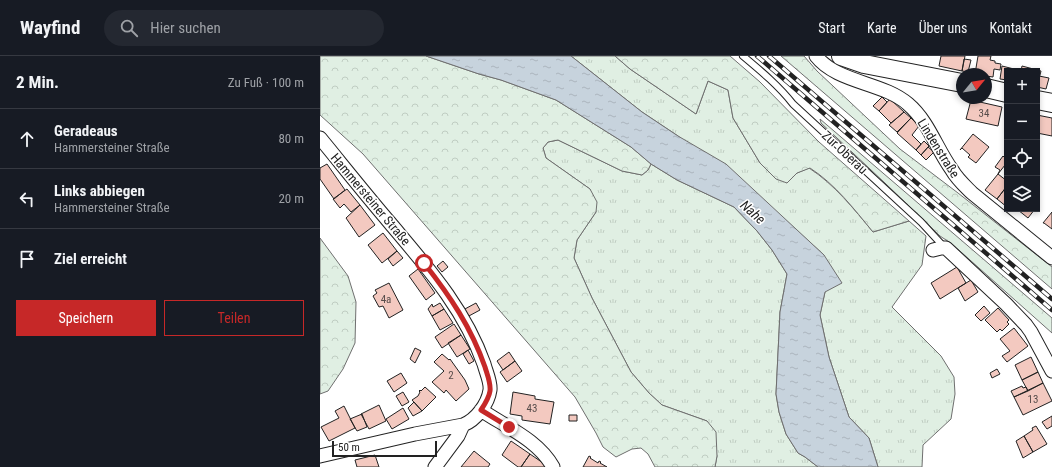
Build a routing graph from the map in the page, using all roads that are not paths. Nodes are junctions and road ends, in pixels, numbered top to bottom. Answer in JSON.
{"nodes":[{"id":1,"x":744,"y":56,"type":"edge"},
{"id":2,"x":816,"y":56,"type":"edge"},
{"id":3,"x":841,"y":56,"type":"edge"},
{"id":4,"x":956,"y":82,"type":"edge"},
{"id":5,"x":992,"y":89,"type":"edge"},
{"id":6,"x":1004,"y":92,"type":"edge"},
{"id":7,"x":1040,"y":101,"type":"edge"},
{"id":8,"x":1052,"y":103,"type":"edge"},
{"id":9,"x":320,"y":138,"type":"edge"},
{"id":10,"x":940,"y":249,"type":"joint"},
{"id":11,"x":1052,"y":258,"type":"edge"},
{"id":12,"x":1052,"y":371,"type":"edge"},
{"id":13,"x":481,"y":410,"type":"junction"},
{"id":14,"x":463,"y":425,"type":"junction"},
{"id":15,"x":320,"y":456,"type":"edge"},
{"id":16,"x":435,"y":467,"type":"edge"},
{"id":17,"x":553,"y":467,"type":"edge"}],
"edges":[{"from":1,"to":10,"type":"lane","name":"Zur Oberau"},
{"from":2,"to":11,"type":"street","name":"Lindenstraße"},
{"from":3,"to":4,"type":"street"},
{"from":5,"to":6,"type":"street"},
{"from":7,"to":8,"type":"street"},
{"from":9,"to":13,"type":"street","name":"Hammersteiner Straße"},
{"from":10,"to":12,"type":"street","name":"Zur Oberau"},
{"from":13,"to":14,"type":"street"},
{"from":13,"to":17,"type":"street"},
{"from":14,"to":15,"type":"street"},
{"from":14,"to":16,"type":"street"}]}
